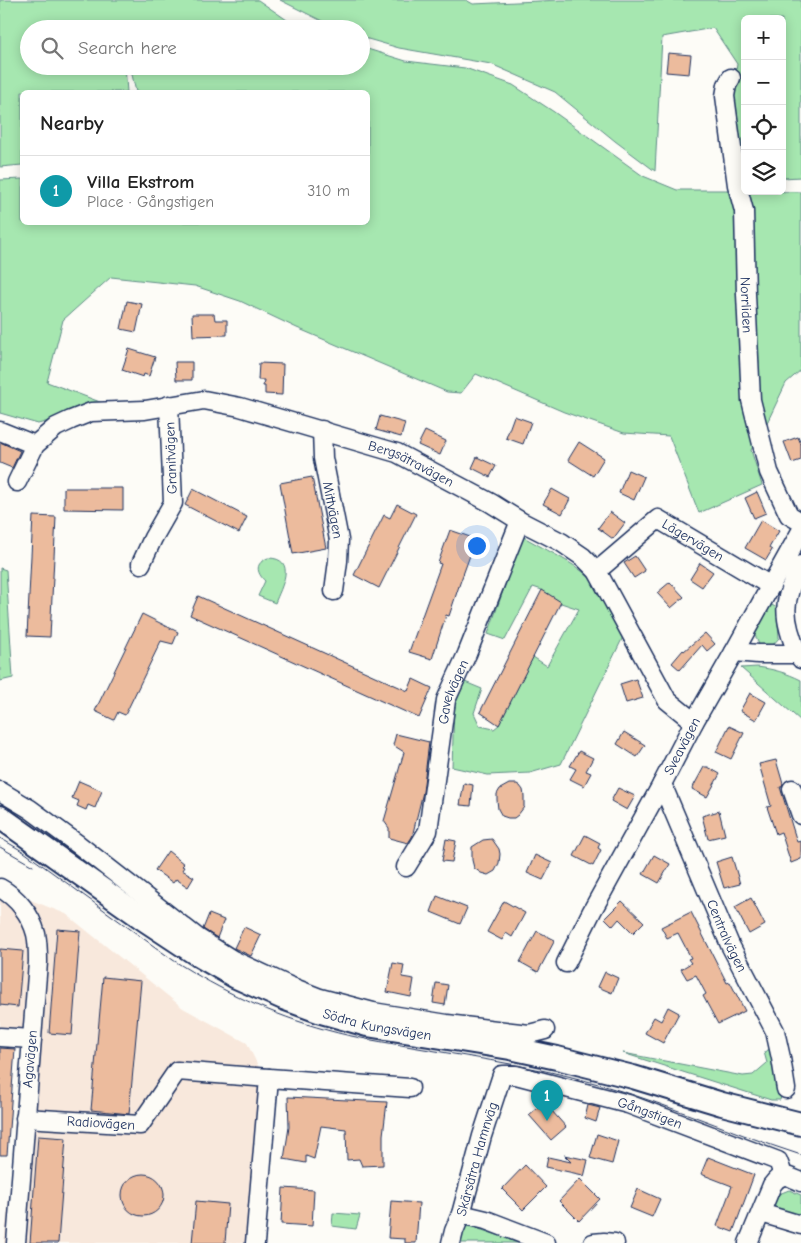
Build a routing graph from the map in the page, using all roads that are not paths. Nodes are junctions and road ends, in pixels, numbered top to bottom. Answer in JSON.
{"nodes":[{"id":1,"x":731,"y":78,"type":"dead end"},
{"id":2,"x":169,"y":405,"type":"junction"},
{"id":3,"x":322,"y":430,"type":"junction"},
{"id":4,"x":0,"y":431,"type":"edge"},
{"id":5,"x":35,"y":445,"type":"junction"},
{"id":6,"x":17,"y":482,"type":"dead end"},
{"id":7,"x":520,"y":521,"type":"junction"},
{"id":8,"x":801,"y":522,"type":"edge"},
{"id":9,"x":801,"y":531,"type":"edge"},
{"id":10,"x":142,"y":564,"type":"dead end"},
{"id":11,"x":801,"y":565,"type":"edge"},
{"id":12,"x":597,"y":570,"type":"junction"},
{"id":13,"x":771,"y":586,"type":"junction"},
{"id":14,"x":334,"y":591,"type":"dead end"},
{"id":15,"x":734,"y":652,"type":"junction"},
{"id":16,"x":800,"y":656,"type":"edge"},
{"id":17,"x":694,"y":722,"type":"junction"},
{"id":18,"x":662,"y":784,"type":"junction"},
{"id":19,"x":792,"y":789,"type":"dead end"},
{"id":20,"x":0,"y":790,"type":"edge"},
{"id":21,"x":801,"y":815,"type":"edge"},
{"id":22,"x":0,"y":817,"type":"edge"},
{"id":23,"x":406,"y":867,"type":"dead end"},
{"id":24,"x":0,"y":888,"type":"edge"},
{"id":25,"x":566,"y":963,"type":"dead end"},
{"id":26,"x":545,"y":1030,"type":"dead end"},
{"id":27,"x":0,"y":1037,"type":"edge"},
{"id":28,"x":32,"y":1039,"type":"junction"},
{"id":29,"x":502,"y":1075,"type":"joint"},
{"id":30,"x":269,"y":1078,"type":"junction"},
{"id":31,"x":410,"y":1088,"type":"dead end"},
{"id":32,"x":786,"y":1089,"type":"dead end"},
{"id":33,"x":26,"y":1118,"type":"junction"},
{"id":34,"x":801,"y":1124,"type":"edge"},
{"id":35,"x":781,"y":1176,"type":"junction"},
{"id":36,"x":801,"y":1182,"type":"edge"},
{"id":37,"x":761,"y":1213,"type":"junction"},
{"id":38,"x":462,"y":1214,"type":"junction"},
{"id":39,"x":801,"y":1225,"type":"edge"},
{"id":40,"x":16,"y":1243,"type":"edge"},
{"id":41,"x":255,"y":1243,"type":"edge"},
{"id":42,"x":451,"y":1243,"type":"edge"},
{"id":43,"x":546,"y":1243,"type":"edge"},
{"id":44,"x":592,"y":1243,"type":"edge"},
{"id":45,"x":615,"y":1243,"type":"edge"},
{"id":46,"x":748,"y":1243,"type":"edge"}],
"edges":[{"from":1,"to":8,"type":"street","name":"Norrliden"},
{"from":2,"to":3,"type":"street","name":"Bergsätravägen"},
{"from":2,"to":5,"type":"street","name":"Bergsätravägen"},
{"from":2,"to":10,"type":"street","name":"Granitvägen"},
{"from":3,"to":7,"type":"street","name":"Bergsätravägen"},
{"from":3,"to":14,"type":"street","name":"Mittvägen"},
{"from":4,"to":5,"type":"street"},
{"from":5,"to":6,"type":"street","name":"Bergsätravägen"},
{"from":7,"to":12,"type":"street","name":"Bergsätravägen"},
{"from":7,"to":23,"type":"street","name":"Gavelvägen"},
{"from":9,"to":13,"type":"street","name":"Sveavägen"},
{"from":11,"to":16,"type":"street"},
{"from":12,"to":13,"type":"street","name":"Lägervägen"},
{"from":12,"to":17,"type":"street","name":"Bergsätravägen"},
{"from":13,"to":15,"type":"street","name":"Sveavägen"},
{"from":15,"to":16,"type":"street"},
{"from":15,"to":17,"type":"street","name":"Sveavägen"},
{"from":17,"to":18,"type":"street","name":"Sveavägen"},
{"from":18,"to":25,"type":"street","name":"Sveavägen"},
{"from":18,"to":32,"type":"street","name":"Centralvägen"},
{"from":19,"to":21,"type":"street"},
{"from":20,"to":26,"type":"street","name":"Södra Kungsvägen"},
{"from":22,"to":34,"type":"main road","name":"Södra Kungsvägen"},
{"from":24,"to":28,"type":"street","name":"Agavägen"},
{"from":27,"to":28,"type":"street"},
{"from":28,"to":33,"type":"street","name":"Agavägen"},
{"from":29,"to":35,"type":"street","name":"Gångstigen"},
{"from":29,"to":38,"type":"street","name":"Skärsätra Hamnväg"},
{"from":30,"to":31,"type":"street","name":"Radiovägen"},
{"from":30,"to":33,"type":"street","name":"Radiovägen"},
{"from":30,"to":41,"type":"street"},
{"from":33,"to":40,"type":"street","name":"Agavägen"},
{"from":35,"to":36,"type":"street"},
{"from":35,"to":37,"type":"street"},
{"from":37,"to":39,"type":"street"},
{"from":37,"to":46,"type":"street"},
{"from":38,"to":42,"type":"street","name":"Skärsätra Hamnväg"},
{"from":38,"to":43,"type":"street"},
{"from":44,"to":45,"type":"street"}]}
